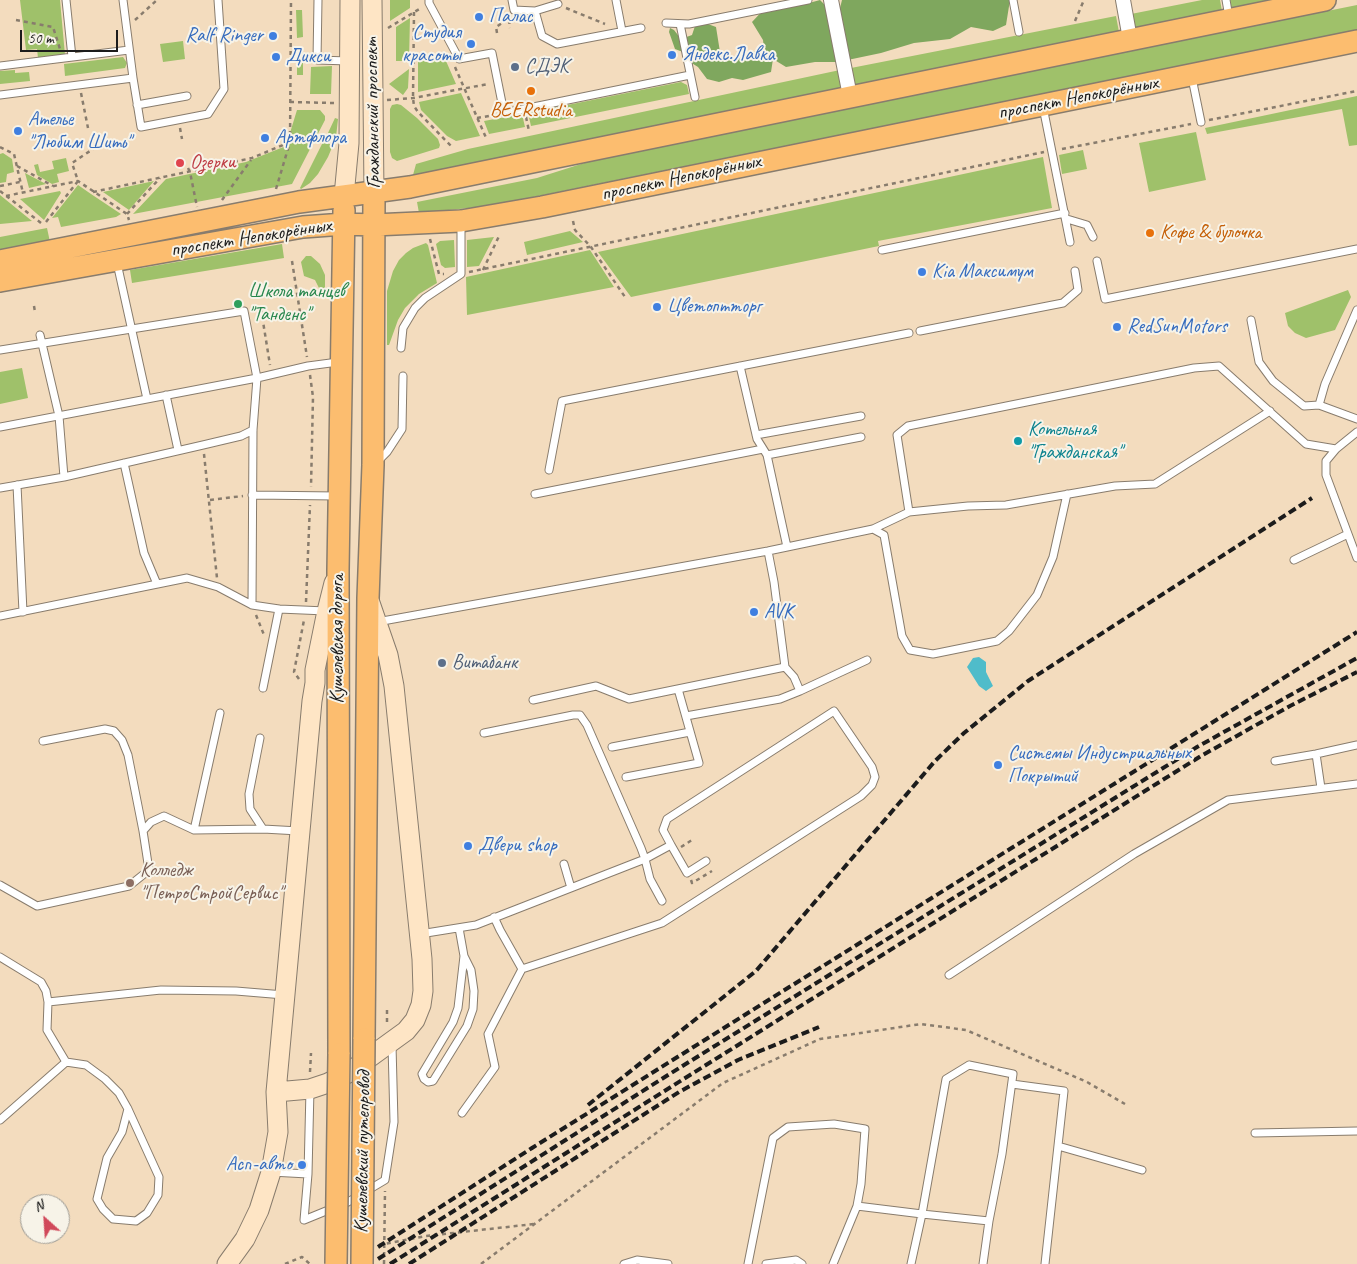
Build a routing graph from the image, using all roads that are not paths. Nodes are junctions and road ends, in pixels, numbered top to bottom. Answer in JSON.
{"nodes":[{"id":1,"x":66,"y":0,"type":"edge"},
{"id":2,"x":123,"y":0,"type":"edge"},
{"id":3,"x":218,"y":0,"type":"edge"},
{"id":4,"x":318,"y":0,"type":"edge"},
{"id":5,"x":350,"y":0,"type":"edge"},
{"id":6,"x":372,"y":0,"type":"edge"},
{"id":7,"x":512,"y":0,"type":"edge"},
{"id":8,"x":616,"y":0,"type":"edge"},
{"id":9,"x":808,"y":0,"type":"edge"},
{"id":10,"x":831,"y":0,"type":"edge"},
{"id":11,"x":1013,"y":0,"type":"edge"},
{"id":12,"x":1123,"y":0,"type":"edge"},
{"id":13,"x":1322,"y":0,"type":"edge"},
{"id":14,"x":429,"y":2,"type":"edge"},
{"id":15,"x":558,"y":4,"type":"road end"},
{"id":16,"x":1228,"y":10,"type":"edge"},
{"id":17,"x":535,"y":11,"type":"junction"},
{"id":18,"x":666,"y":23,"type":"dead end"},
{"id":19,"x":680,"y":24,"type":"junction"},
{"id":20,"x":641,"y":28,"type":"dead end"},
{"id":21,"x":622,"y":31,"type":"junction"},
{"id":22,"x":1019,"y":32,"type":"dead end"},
{"id":23,"x":1130,"y":39,"type":"junction"},
{"id":24,"x":1357,"y":41,"type":"edge"},
{"id":25,"x":129,"y":50,"type":"junction"},
{"id":26,"x":72,"y":57,"type":"junction"},
{"id":27,"x":349,"y":61,"type":"junction"},
{"id":28,"x":0,"y":66,"type":"edge"},
{"id":29,"x":690,"y":75,"type":"junction"},
{"id":30,"x":1192,"y":75,"type":"junction"},
{"id":31,"x":133,"y":78,"type":"junction"},
{"id":32,"x":0,"y":95,"type":"edge"},
{"id":33,"x":187,"y":96,"type":"dead end"},
{"id":34,"x":850,"y":96,"type":"junction"},
{"id":35,"x":694,"y":97,"type":"dead end"},
{"id":36,"x":1043,"y":104,"type":"junction"},
{"id":37,"x":138,"y":105,"type":"junction"},
{"id":38,"x":1201,"y":122,"type":"road end"},
{"id":39,"x":374,"y":193,"type":"junction"},
{"id":40,"x":344,"y":196,"type":"junction"},
{"id":41,"x":1066,"y":216,"type":"junction"},
{"id":42,"x":461,"y":221,"type":"junction"},
{"id":43,"x":344,"y":224,"type":"junction"},
{"id":44,"x":374,"y":225,"type":"junction"},
{"id":45,"x":1092,"y":237,"type":"dead end"},
{"id":46,"x":1070,"y":242,"type":"dead end"},
{"id":47,"x":882,"y":250,"type":"dead end"},
{"id":48,"x":1357,"y":250,"type":"edge"},
{"id":49,"x":0,"y":261,"type":"edge"},
{"id":50,"x":116,"y":261,"type":"junction"},
{"id":51,"x":1097,"y":261,"type":"dead end"},
{"id":52,"x":1075,"y":271,"type":"dead end"},
{"id":53,"x":0,"y":281,"type":"edge"},
{"id":54,"x":1357,"y":310,"type":"edge"},
{"id":55,"x":1252,"y":320,"type":"dead end"},
{"id":56,"x":132,"y":330,"type":"junction"},
{"id":57,"x":920,"y":330,"type":"dead end"},
{"id":58,"x":909,"y":333,"type":"dead end"},
{"id":59,"x":40,"y":339,"type":"junction"},
{"id":60,"x":401,"y":348,"type":"dead end"},
{"id":61,"x":0,"y":350,"type":"edge"},
{"id":62,"x":341,"y":362,"type":"junction"},
{"id":63,"x":740,"y":366,"type":"junction"},
{"id":64,"x":402,"y":376,"type":"dead end"},
{"id":65,"x":257,"y":378,"type":"junction"},
{"id":66,"x":166,"y":395,"type":"junction"},
{"id":67,"x":147,"y":399,"type":"junction"},
{"id":68,"x":1320,"y":405,"type":"junction"},
{"id":69,"x":1270,"y":411,"type":"junction"},
{"id":70,"x":59,"y":416,"type":"junction"},
{"id":71,"x":861,"y":416,"type":"dead end"},
{"id":72,"x":1357,"y":419,"type":"edge"},
{"id":73,"x":0,"y":427,"type":"edge"},
{"id":74,"x":253,"y":430,"type":"junction"},
{"id":75,"x":1357,"y":432,"type":"edge"},
{"id":76,"x":756,"y":435,"type":"junction"},
{"id":77,"x":861,"y":437,"type":"dead end"},
{"id":78,"x":1336,"y":449,"type":"junction"},
{"id":79,"x":178,"y":450,"type":"junction"},
{"id":80,"x":765,"y":452,"type":"junction"},
{"id":81,"x":124,"y":463,"type":"junction"},
{"id":82,"x":373,"y":465,"type":"junction"},
{"id":83,"x":549,"y":470,"type":"dead end"},
{"id":84,"x":64,"y":477,"type":"junction"},
{"id":85,"x":17,"y":485,"type":"junction"},
{"id":86,"x":0,"y":488,"type":"edge"},
{"id":87,"x":535,"y":494,"type":"dead end"},
{"id":88,"x":1067,"y":494,"type":"junction"},
{"id":89,"x":252,"y":495,"type":"junction"},
{"id":90,"x":339,"y":496,"type":"junction"},
{"id":91,"x":909,"y":512,"type":"junction"},
{"id":92,"x":873,"y":529,"type":"junction"},
{"id":93,"x":1348,"y":534,"type":"junction"},
{"id":94,"x":787,"y":547,"type":"junction"},
{"id":95,"x":768,"y":551,"type":"junction"},
{"id":96,"x":1357,"y":558,"type":"edge"},
{"id":97,"x":1294,"y":560,"type":"dead end"},
{"id":98,"x":338,"y":570,"type":"junction"},
{"id":99,"x":157,"y":584,"type":"junction"},
{"id":100,"x":368,"y":598,"type":"junction"},
{"id":101,"x":252,"y":605,"type":"junction"},
{"id":102,"x":279,"y":609,"type":"junction"},
{"id":103,"x":327,"y":611,"type":"junction"},
{"id":104,"x":23,"y":612,"type":"junction"},
{"id":105,"x":0,"y":616,"type":"edge"},
{"id":106,"x":377,"y":622,"type":"junction"},
{"id":107,"x":867,"y":660,"type":"dead end"},
{"id":108,"x":785,"y":667,"type":"junction"},
{"id":109,"x":307,"y":681,"type":"junction"},
{"id":110,"x":394,"y":683,"type":"junction"},
{"id":111,"x":367,"y":685,"type":"junction"},
{"id":112,"x":338,"y":686,"type":"junction"},
{"id":113,"x":264,"y":688,"type":"dead end"},
{"id":114,"x":678,"y":689,"type":"junction"},
{"id":115,"x":800,"y":691,"type":"junction"},
{"id":116,"x":533,"y":700,"type":"dead end"},
{"id":117,"x":220,"y":713,"type":"dead end"},
{"id":118,"x":686,"y":716,"type":"junction"},
{"id":119,"x":690,"y":732,"type":"junction"},
{"id":120,"x":484,"y":734,"type":"dead end"},
{"id":121,"x":260,"y":738,"type":"dead end"},
{"id":122,"x":43,"y":742,"type":"dead end"},
{"id":123,"x":1357,"y":744,"type":"edge"},
{"id":124,"x":612,"y":747,"type":"dead end"},
{"id":125,"x":1316,"y":754,"type":"junction"},
{"id":126,"x":1275,"y":761,"type":"dead end"},
{"id":127,"x":626,"y":777,"type":"dead end"},
{"id":128,"x":1357,"y":784,"type":"edge"},
{"id":129,"x":1321,"y":788,"type":"junction"},
{"id":130,"x":263,"y":829,"type":"junction"},
{"id":131,"x":194,"y":830,"type":"junction"},
{"id":132,"x":143,"y":831,"type":"junction"},
{"id":133,"x":299,"y":831,"type":"junction"},
{"id":134,"x":671,"y":845,"type":"junction"},
{"id":135,"x":644,"y":859,"type":"junction"},
{"id":136,"x":706,"y":861,"type":"dead end"},
{"id":137,"x":564,"y":864,"type":"dead end"},
{"id":138,"x":0,"y":885,"type":"edge"},
{"id":139,"x":571,"y":888,"type":"junction"},
{"id":140,"x":662,"y":901,"type":"dead end"},
{"id":141,"x":494,"y":917,"type":"junction"},
{"id":142,"x":459,"y":928,"type":"junction"},
{"id":143,"x":420,"y":934,"type":"junction"},
{"id":144,"x":464,"y":956,"type":"junction"},
{"id":145,"x":0,"y":957,"type":"edge"},
{"id":146,"x":522,"y":969,"type":"junction"},
{"id":147,"x":949,"y":975,"type":"dead end"},
{"id":148,"x":285,"y":995,"type":"junction"},
{"id":149,"x":48,"y":1002,"type":"junction"},
{"id":150,"x":364,"y":1039,"type":"joint"},
{"id":151,"x":391,"y":1042,"type":"junction"},
{"id":152,"x":339,"y":1054,"type":"joint"},
{"id":153,"x":66,"y":1062,"type":"junction"},
{"id":154,"x":1012,"y":1084,"type":"junction"},
{"id":155,"x":310,"y":1085,"type":"junction"},
{"id":156,"x":276,"y":1092,"type":"junction"},
{"id":157,"x":128,"y":1108,"type":"junction"},
{"id":158,"x":462,"y":1113,"type":"dead end"},
{"id":159,"x":0,"y":1120,"type":"edge"},
{"id":160,"x":1357,"y":1131,"type":"edge"},
{"id":161,"x":1255,"y":1132,"type":"dead end"},
{"id":162,"x":1058,"y":1146,"type":"junction"},
{"id":163,"x":1142,"y":1170,"type":"dead end"},
{"id":164,"x":271,"y":1172,"type":"junction"},
{"id":165,"x":308,"y":1174,"type":"junction"},
{"id":166,"x":857,"y":1206,"type":"junction"},
{"id":167,"x":922,"y":1214,"type":"junction"},
{"id":168,"x":989,"y":1221,"type":"junction"},
{"id":169,"x":214,"y":1264,"type":"edge"},
{"id":170,"x":227,"y":1264,"type":"edge"},
{"id":171,"x":336,"y":1264,"type":"edge"},
{"id":172,"x":362,"y":1264,"type":"edge"},
{"id":173,"x":624,"y":1264,"type":"edge"},
{"id":174,"x":668,"y":1264,"type":"edge"},
{"id":175,"x":748,"y":1264,"type":"edge"},
{"id":176,"x":766,"y":1264,"type":"edge"},
{"id":177,"x":802,"y":1264,"type":"edge"},
{"id":178,"x":833,"y":1264,"type":"edge"},
{"id":179,"x":911,"y":1264,"type":"edge"},
{"id":180,"x":982,"y":1264,"type":"edge"},
{"id":181,"x":1045,"y":1264,"type":"edge"}],
"edges":[{"from":1,"to":26,"type":"lane"},
{"from":2,"to":25,"type":"lane"},
{"from":3,"to":37,"type":"lane"},
{"from":4,"to":27,"type":"lane"},
{"from":5,"to":27,"type":"main road","name":"Гражданский проспект"},
{"from":6,"to":39,"type":"main road","name":"Гражданский проспект"},
{"from":7,"to":17,"type":"lane"},
{"from":8,"to":21,"type":"lane"},
{"from":9,"to":19,"type":"lane"},
{"from":10,"to":34,"type":"street"},
{"from":11,"to":22,"type":"lane"},
{"from":12,"to":23,"type":"street"},
{"from":13,"to":16,"type":"main road","name":"проспект Непокорённых"},
{"from":14,"to":29,"type":"lane"},
{"from":15,"to":17,"type":"lane"},
{"from":16,"to":23,"type":"main road","name":"проспект Непокорённых"},
{"from":17,"to":21,"type":"lane"},
{"from":18,"to":19,"type":"lane"},
{"from":19,"to":29,"type":"lane"},
{"from":20,"to":21,"type":"lane"},
{"from":23,"to":34,"type":"main road","name":"проспект Непокорённых"},
{"from":24,"to":30,"type":"main road","name":"проспект Непокорённых"},
{"from":25,"to":26,"type":"lane"},
{"from":25,"to":31,"type":"lane"},
{"from":26,"to":28,"type":"lane"},
{"from":27,"to":40,"type":"main road","name":"Гражданский проспект"},
{"from":29,"to":35,"type":"lane"},
{"from":30,"to":36,"type":"main road","name":"проспект Непокорённых"},
{"from":30,"to":38,"type":"lane"},
{"from":31,"to":32,"type":"lane"},
{"from":31,"to":37,"type":"lane"},
{"from":33,"to":37,"type":"lane"},
{"from":34,"to":39,"type":"main road","name":"проспект Непокорённых"},
{"from":36,"to":41,"type":"lane"},
{"from":36,"to":42,"type":"main road","name":"проспект Непокорённых"},
{"from":39,"to":40,"type":"main road","name":"проспект Непокорённых"},
{"from":39,"to":44,"type":"main road","name":"Гражданский проспект"},
{"from":40,"to":43,"type":"main road","name":"Гражданский проспект"},
{"from":40,"to":49,"type":"main road","name":"проспект Непокорённых"},
{"from":41,"to":45,"type":"lane"},
{"from":41,"to":46,"type":"lane"},
{"from":41,"to":47,"type":"lane"},
{"from":42,"to":44,"type":"main road","name":"проспект Непокорённых"},
{"from":42,"to":60,"type":"lane"},
{"from":43,"to":44,"type":"main road","name":"проспект Непокорённых"},
{"from":43,"to":50,"type":"main road","name":"проспект Непокорённых"},
{"from":43,"to":62,"type":"main road","name":"Кушелевская дорога"},
{"from":44,"to":82,"type":"main road","name":"Кушелевская дорога"},
{"from":48,"to":51,"type":"lane"},
{"from":50,"to":53,"type":"main road","name":"проспект Непокорённых"},
{"from":50,"to":56,"type":"lane"},
{"from":52,"to":57,"type":"lane"},
{"from":54,"to":68,"type":"lane"},
{"from":55,"to":68,"type":"lane"},
{"from":56,"to":59,"type":"lane"},
{"from":56,"to":65,"type":"lane"},
{"from":56,"to":67,"type":"lane"},
{"from":58,"to":63,"type":"lane"},
{"from":59,"to":61,"type":"lane"},
{"from":59,"to":70,"type":"lane"},
{"from":62,"to":65,"type":"lane"},
{"from":62,"to":90,"type":"main road","name":"Кушелевская дорога"},
{"from":63,"to":76,"type":"lane"},
{"from":63,"to":83,"type":"lane"},
{"from":64,"to":82,"type":"lane"},
{"from":65,"to":66,"type":"lane"},
{"from":65,"to":74,"type":"lane"},
{"from":66,"to":67,"type":"lane"},
{"from":66,"to":79,"type":"lane"},
{"from":67,"to":70,"type":"lane"},
{"from":68,"to":72,"type":"lane"},
{"from":69,"to":78,"type":"lane"},
{"from":69,"to":88,"type":"lane"},
{"from":69,"to":91,"type":"lane"},
{"from":70,"to":73,"type":"lane"},
{"from":70,"to":84,"type":"lane"},
{"from":71,"to":76,"type":"lane"},
{"from":74,"to":79,"type":"lane"},
{"from":74,"to":89,"type":"lane"},
{"from":75,"to":78,"type":"lane"},
{"from":76,"to":80,"type":"lane"},
{"from":77,"to":80,"type":"lane"},
{"from":78,"to":93,"type":"lane"},
{"from":79,"to":81,"type":"lane"},
{"from":80,"to":87,"type":"lane"},
{"from":80,"to":94,"type":"lane"},
{"from":81,"to":84,"type":"lane"},
{"from":81,"to":99,"type":"lane"},
{"from":82,"to":100,"type":"main road","name":"Кушелевская дорога"},
{"from":84,"to":85,"type":"lane"},
{"from":85,"to":86,"type":"lane"},
{"from":85,"to":104,"type":"lane"},
{"from":88,"to":91,"type":"lane"},
{"from":88,"to":92,"type":"lane"},
{"from":89,"to":90,"type":"lane"},
{"from":89,"to":101,"type":"lane"},
{"from":90,"to":98,"type":"main road","name":"Кушелевская дорога"},
{"from":91,"to":92,"type":"lane"},
{"from":92,"to":94,"type":"lane"},
{"from":93,"to":96,"type":"lane"},
{"from":93,"to":97,"type":"lane"},
{"from":94,"to":95,"type":"lane"},
{"from":95,"to":106,"type":"lane"},
{"from":95,"to":108,"type":"lane"},
{"from":98,"to":103,"type":"main road"},
{"from":98,"to":112,"type":"main road","name":"Кушелевская дорога"},
{"from":99,"to":101,"type":"lane"},
{"from":99,"to":104,"type":"lane"},
{"from":100,"to":106,"type":"main road"},
{"from":100,"to":111,"type":"main road","name":"Кушелевская дорога"},
{"from":101,"to":102,"type":"lane"},
{"from":102,"to":103,"type":"lane"},
{"from":102,"to":113,"type":"lane"},
{"from":103,"to":109,"type":"main road"},
{"from":104,"to":105,"type":"lane"},
{"from":106,"to":110,"type":"main road"},
{"from":107,"to":115,"type":"lane"},
{"from":108,"to":114,"type":"lane"},
{"from":108,"to":115,"type":"lane"},
{"from":109,"to":112,"type":"main road"},
{"from":109,"to":133,"type":"main road"},
{"from":110,"to":111,"type":"main road"},
{"from":110,"to":143,"type":"main road"},
{"from":111,"to":150,"type":"main road","name":"Кушелевская дорога"},
{"from":112,"to":152,"type":"main road","name":"Кушелевская дорога"},
{"from":114,"to":116,"type":"lane"},
{"from":114,"to":118,"type":"lane"},
{"from":115,"to":118,"type":"lane"},
{"from":117,"to":131,"type":"lane"},
{"from":118,"to":119,"type":"lane"},
{"from":119,"to":124,"type":"lane"},
{"from":119,"to":127,"type":"lane"},
{"from":120,"to":135,"type":"lane"},
{"from":121,"to":130,"type":"lane"},
{"from":122,"to":132,"type":"lane"},
{"from":123,"to":125,"type":"lane"},
{"from":125,"to":126,"type":"lane"},
{"from":125,"to":129,"type":"lane"},
{"from":128,"to":129,"type":"lane"},
{"from":129,"to":147,"type":"lane"},
{"from":130,"to":131,"type":"lane"},
{"from":130,"to":133,"type":"lane"},
{"from":131,"to":132,"type":"lane"},
{"from":132,"to":138,"type":"lane"},
{"from":133,"to":148,"type":"main road"},
{"from":134,"to":135,"type":"lane"},
{"from":134,"to":136,"type":"lane"},
{"from":134,"to":146,"type":"lane"},
{"from":135,"to":139,"type":"lane"},
{"from":135,"to":140,"type":"lane"},
{"from":137,"to":139,"type":"lane"},
{"from":139,"to":141,"type":"lane"},
{"from":141,"to":142,"type":"lane"},
{"from":141,"to":146,"type":"lane"},
{"from":142,"to":143,"type":"lane"},
{"from":142,"to":144,"type":"lane"},
{"from":143,"to":151,"type":"main road"},
{"from":144,"to":144,"type":"lane"},
{"from":145,"to":149,"type":"lane"},
{"from":146,"to":158,"type":"lane"},
{"from":148,"to":149,"type":"lane"},
{"from":148,"to":156,"type":"main road"},
{"from":149,"to":153,"type":"lane"},
{"from":150,"to":172,"type":"main road","name":"Кушелевский путепровод","bridge":true},
{"from":151,"to":155,"type":"main road"},
{"from":151,"to":165,"type":"lane"},
{"from":152,"to":171,"type":"main road","name":"Кушелевский путепровод","bridge":true},
{"from":153,"to":157,"type":"lane"},
{"from":153,"to":159,"type":"lane"},
{"from":154,"to":162,"type":"lane"},
{"from":154,"to":167,"type":"lane"},
{"from":154,"to":168,"type":"lane"},
{"from":155,"to":156,"type":"main road"},
{"from":155,"to":165,"type":"lane"},
{"from":156,"to":164,"type":"main road"},
{"from":156,"to":169,"type":"main road"},
{"from":157,"to":157,"type":"lane"},
{"from":160,"to":161,"type":"lane"},
{"from":162,"to":163,"type":"lane"},
{"from":162,"to":181,"type":"lane"},
{"from":164,"to":165,"type":"lane"},
{"from":164,"to":170,"type":"main road"},
{"from":166,"to":167,"type":"lane"},
{"from":166,"to":175,"type":"lane"},
{"from":166,"to":178,"type":"lane"},
{"from":167,"to":168,"type":"lane"},
{"from":167,"to":179,"type":"lane"},
{"from":168,"to":180,"type":"lane"},
{"from":173,"to":174,"type":"lane"},
{"from":176,"to":177,"type":"lane"}]}
